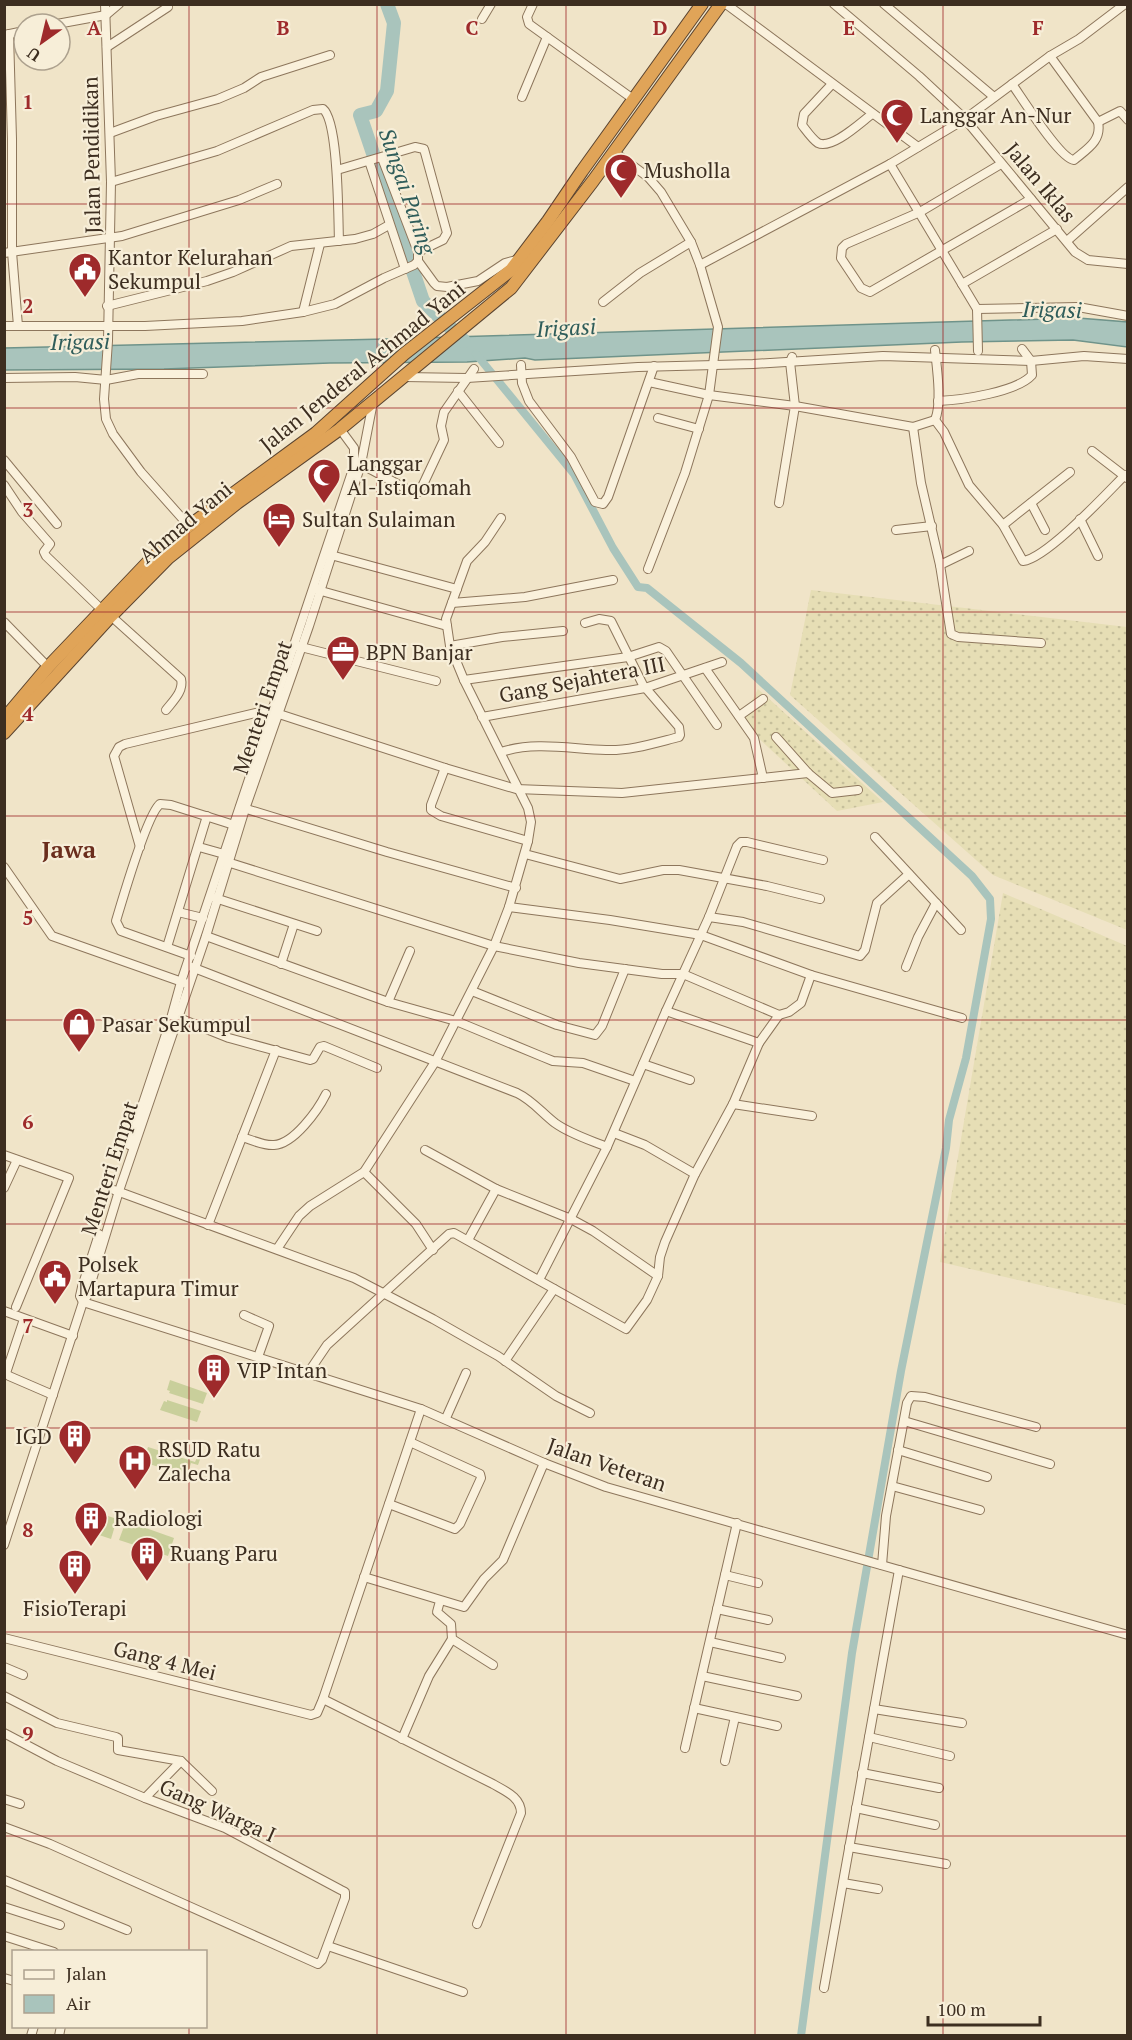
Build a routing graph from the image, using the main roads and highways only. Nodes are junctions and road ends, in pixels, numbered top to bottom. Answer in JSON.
{"nodes":[{"id":1,"x":721,"y":4,"type":"edge"},
{"id":2,"x":701,"y":5,"type":"edge"},
{"id":3,"x":713,"y":15,"type":"junction"},
{"id":4,"x":684,"y":28,"type":"junction"},
{"id":5,"x":696,"y":37,"type":"junction"},
{"id":6,"x":416,"y":368,"type":"joint"},
{"id":7,"x":273,"y":471,"type":"junction"},
{"id":8,"x":256,"y":483,"type":"junction"},
{"id":9,"x":106,"y":612,"type":"junction"},
{"id":10,"x":4,"y":719,"type":"edge"},
{"id":11,"x":4,"y":733,"type":"edge"}],
"edges":[{"from":1,"to":3,"type":"highway","name":"Jalan Jenderal Achmad Yani"},
{"from":2,"to":3,"type":"highway"},
{"from":2,"to":4,"type":"highway","name":"Jalan Jenderal Achmad Yani"},
{"from":3,"to":5,"type":"highway","name":"Jalan Jenderal Achmad Yani"},
{"from":4,"to":5,"type":"highway"},
{"from":4,"to":7,"type":"highway","name":"Jalan Jenderal Achmad Yani"},
{"from":5,"to":6,"type":"highway","name":"Jalan Jenderal Achmad Yani"},
{"from":6,"to":7,"type":"highway","name":"Ahmad Yani"},
{"from":7,"to":8,"type":"highway","name":"Ahmad Yani"},
{"from":8,"to":9,"type":"highway","name":"Ahmad Yani"},
{"from":8,"to":9,"type":"highway","name":"Jalan Jenderal Achmad Yani"},
{"from":9,"to":10,"type":"highway","name":"Jalan Jenderal Achmad Yani"},
{"from":9,"to":11,"type":"highway","name":"Ahmad Yani"}]}
